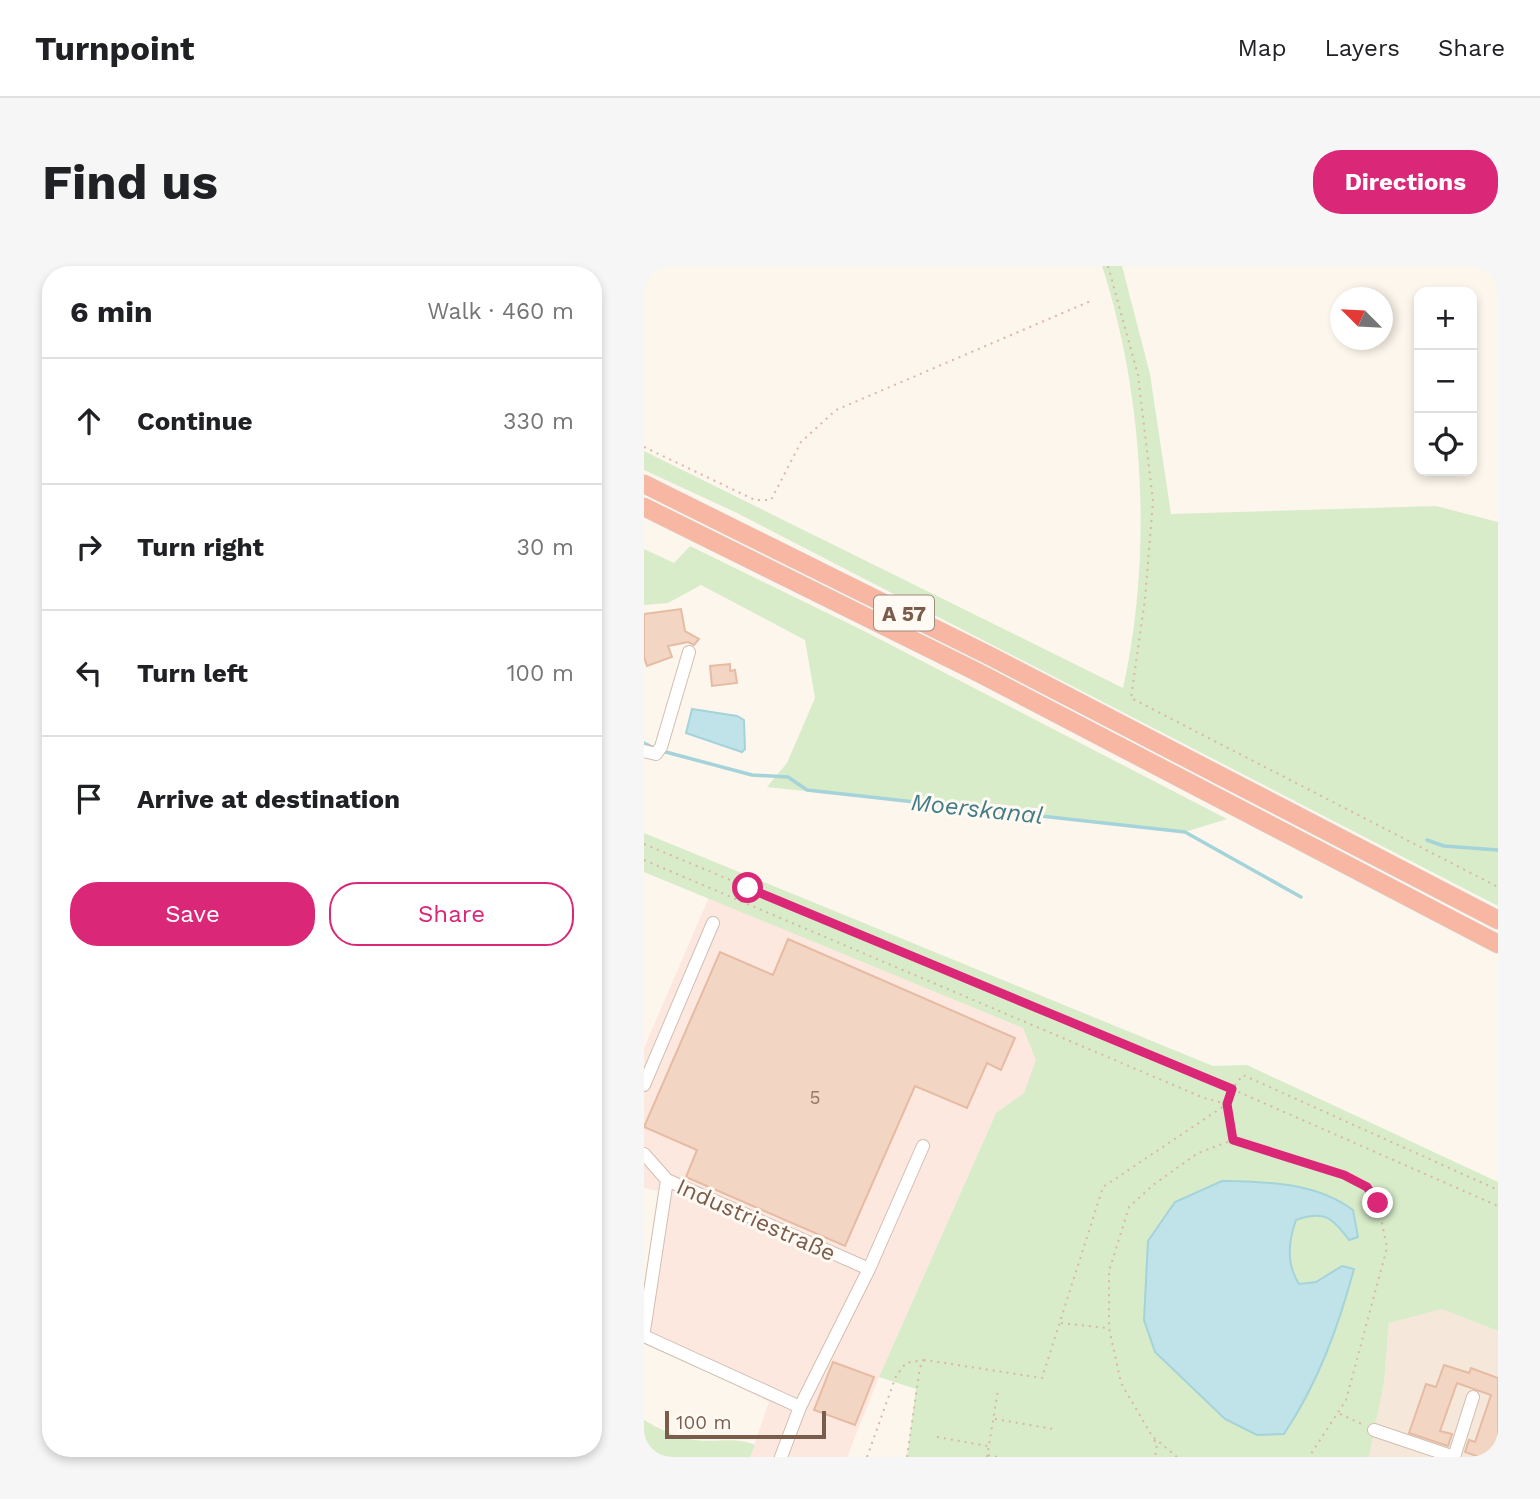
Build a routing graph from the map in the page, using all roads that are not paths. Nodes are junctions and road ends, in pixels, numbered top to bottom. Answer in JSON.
{"nodes":[{"id":1,"x":644,"y":484,"type":"edge"},
{"id":2,"x":644,"y":507,"type":"edge"},
{"id":3,"x":689,"y":652,"type":"dead end"},
{"id":4,"x":654,"y":750,"type":"edge"},
{"id":5,"x":1498,"y":920,"type":"edge"},
{"id":6,"x":713,"y":923,"type":"dead end"},
{"id":7,"x":1498,"y":944,"type":"edge"},
{"id":8,"x":644,"y":1085,"type":"edge"},
{"id":9,"x":923,"y":1146,"type":"dead end"},
{"id":10,"x":644,"y":1154,"type":"edge"},
{"id":11,"x":667,"y":1180,"type":"junction"},
{"id":12,"x":869,"y":1269,"type":"junction"},
{"id":13,"x":644,"y":1333,"type":"edge"},
{"id":14,"x":1473,"y":1396,"type":"dead end"},
{"id":15,"x":800,"y":1407,"type":"junction"},
{"id":16,"x":1374,"y":1430,"type":"road end"},
{"id":17,"x":781,"y":1457,"type":"edge"},
{"id":18,"x":1454,"y":1457,"type":"edge"}],
"edges":[{"from":1,"to":5,"type":"highway","number":"A 57"},
{"from":2,"to":7,"type":"highway","number":"A 57"},
{"from":3,"to":4,"type":"street"},
{"from":6,"to":8,"type":"street"},
{"from":9,"to":12,"type":"street"},
{"from":10,"to":11,"type":"street"},
{"from":11,"to":12,"type":"street","name":"Industriestraße"},
{"from":11,"to":13,"type":"street","name":"Industriestraße"},
{"from":12,"to":15,"type":"street"},
{"from":13,"to":15,"type":"street","name":"Industriestraße"},
{"from":14,"to":18,"type":"street"},
{"from":15,"to":17,"type":"street"},
{"from":16,"to":18,"type":"street"}]}
